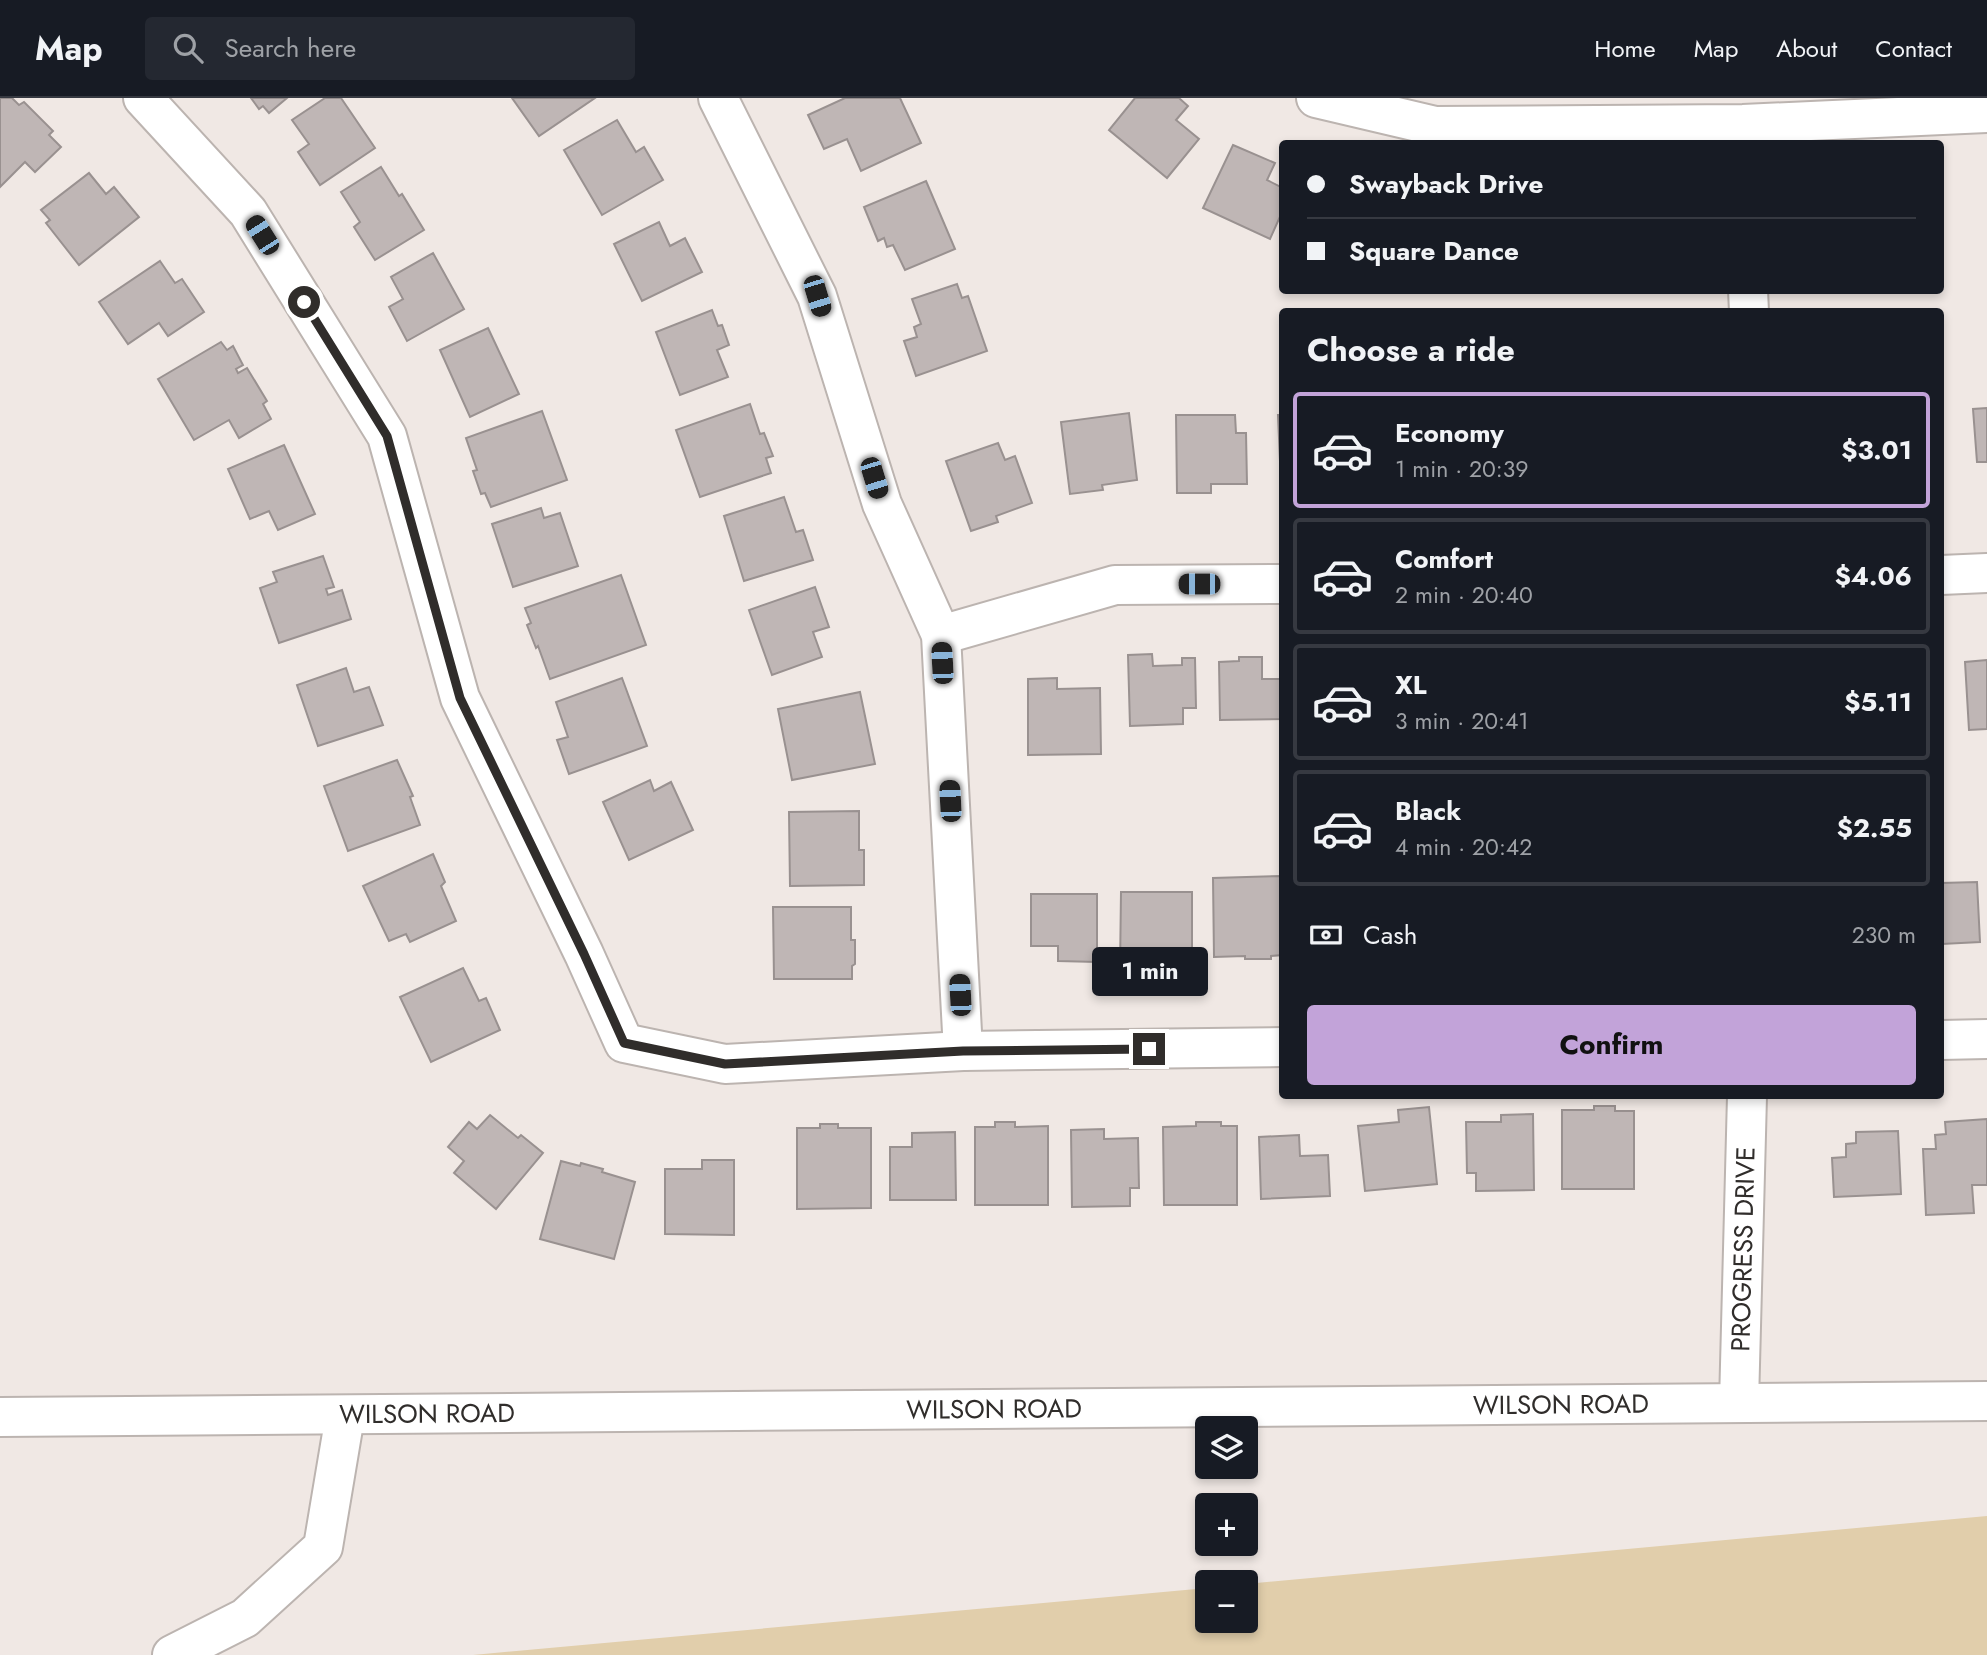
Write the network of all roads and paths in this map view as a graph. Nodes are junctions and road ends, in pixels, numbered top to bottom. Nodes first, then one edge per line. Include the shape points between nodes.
1 (143, 98) edge
2 (718, 98) edge
3 (1316, 98) edge
4 (1987, 113) edge
5 (1743, 122) edge
6 (1987, 573) edge
7 (1944, 575) edge
8 (1279, 584) edge
9 (941, 635) junction
10 (1987, 1039) edge
11 (1944, 1040) edge
12 (1279, 1048) edge
13 (963, 1051) junction
14 (1747, 1099) edge
15 (1987, 1401) edge
16 (1739, 1402) junction
17 (345, 1416) junction
18 (0, 1417) edge
19 (172, 1655) edge

1 - 13 street via 248,212 387,436 460,698 624,1043 725,1064
2 - 9 street via 817,296 882,503
3 - 5 street via 1435,126
4 - 5 street
6 - 7 street
8 - 9 street via 1115,585
9 - 13 street
10 - 11 street
12 - 13 street
14 - 16 street, PROGRESS DRIVE
15 - 16 street, WILSON ROAD
16 - 17 street, WILSON ROAD
17 - 18 street, WILSON ROAD
17 - 19 street via 323,1547 245,1618

